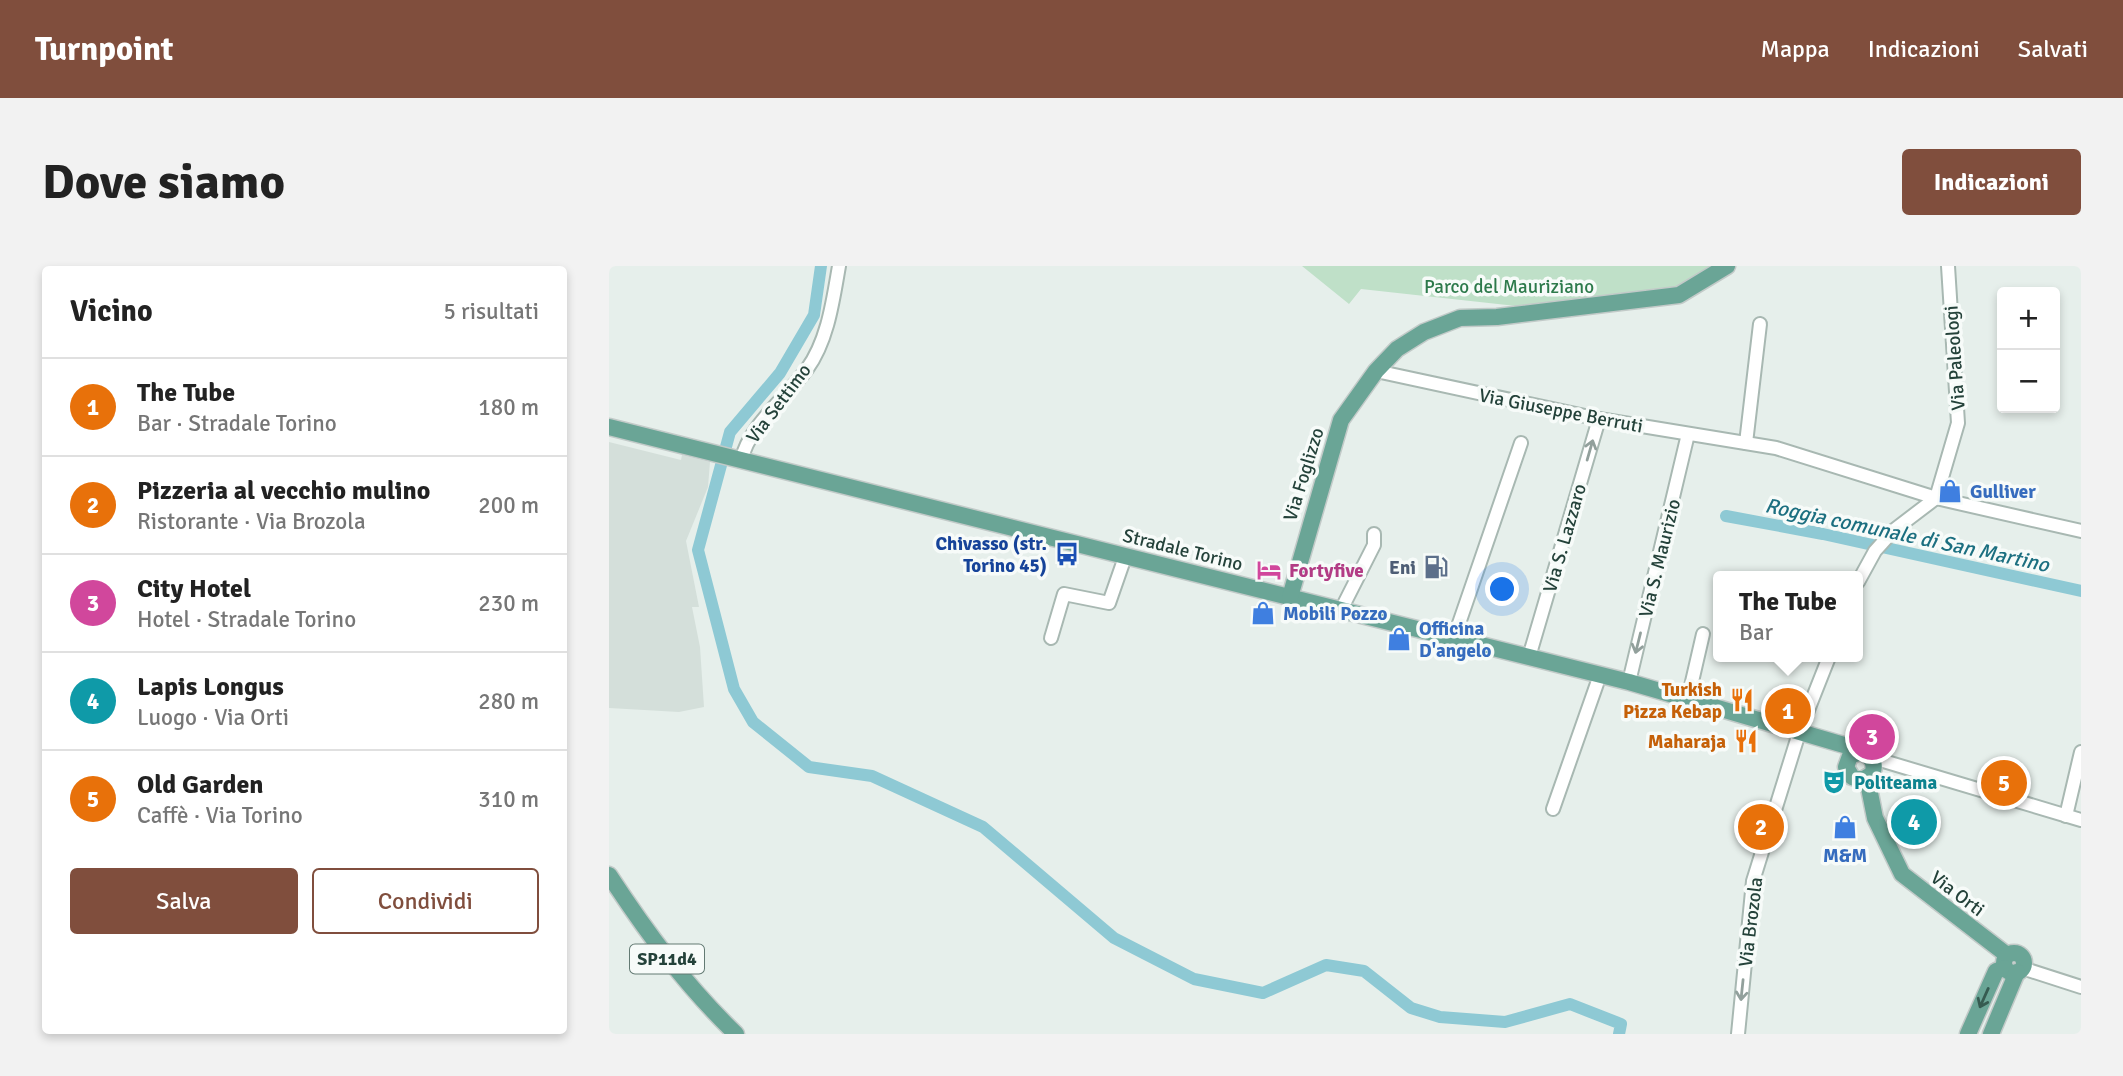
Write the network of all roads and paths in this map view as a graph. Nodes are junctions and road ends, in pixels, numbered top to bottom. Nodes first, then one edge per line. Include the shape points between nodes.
1 (839, 266) edge
2 (1727, 266) edge
3 (1948, 266) edge
4 (1760, 324) dead end
5 (1377, 371) junction
6 (1599, 419) junction
7 (609, 427) edge
8 (1688, 434) junction
9 (1521, 443) dead end
10 (1746, 443) junction
11 (735, 459) junction
12 (1935, 498) junction
13 (2081, 531) edge
14 (1374, 534) dead end
15 (1125, 557) junction
16 (1863, 573) edge
17 (1290, 597) junction
18 (1341, 610) junction
19 (1703, 634) dead end
20 (1051, 638) dead end
21 (1454, 638) junction
22 (1529, 657) junction
23 (1827, 662) edge
24 (1600, 675) junction
25 (1629, 682) junction
26 (1688, 699) junction
27 (1799, 733) junction
28 (1825, 742) junction
29 (2081, 752) edge
30 (1865, 754) junction
31 (1855, 774) junction
32 (1553, 809) dead end
33 (2066, 816) junction
34 (2081, 820) edge
35 (609, 875) edge
36 (2013, 966) junction
37 (2081, 987) edge
38 (736, 1034) edge
39 (1738, 1034) edge
40 (1968, 1034) edge
41 (1991, 1034) edge

1 - 11 street, Via Settimo via 833,304 813,358
2 - 5 main road, Via Foglizzo via 1679,295 1460,318 1411,340
3 - 12 street, Via Paleologi via 1958,424
4 - 10 street
5 - 6 street, Via Giuseppe Berruti
5 - 17 main road, Via Foglizzo via 1341,420
6 - 8 street, Via Giuseppe Berruti
22 -> 6 street, Via S. Lazzaro
7 - 11 main road, Stradale Torino
8 - 10 street, Via Giuseppe Berruti
8 -> 25 street, Via S. Maurizio
9 - 21 street
10 - 12 street, Via Giuseppe Berruti via 1776,448
11 - 15 main road, Stradale Torino
12 - 13 street, Via Giuseppe Berruti
12 - 16 street via 1886,539
14 - 18 street via 1374,545
15 - 17 main road, Stradale Torino
15 - 20 street via 1109,603 1064,594
17 - 18 main road, Stradale Torino
18 - 21 main road, Stradale Torino
19 - 26 street
21 - 22 main road, Stradale Torino
22 - 24 main road, Stradale Torino
23 - 27 street
24 - 25 main road, Stradale Torino
24 - 32 street
25 - 26 main road, Stradale Torino
26 - 27 main road, Stradale Torino
27 - 28 main road, Stradale Torino
27 -> 39 street, Via Brozola via 1753,881
28 - 30 main road, Stradale Torino
28 - 31 main road, Stradale Torino
29 - 33 street
30 - 31 main road via 1850,756
30 - 31 main road via 1874,768
30 - 33 street
31 - 36 main road, Via Orti via 1861,800 1875,818 1902,874
33 - 34 street
35 - 38 main road, SP11d4 via 653,942
36 - 37 street, Via Orti
36 -> 40 main road via 1996,971
36 - 41 main road

